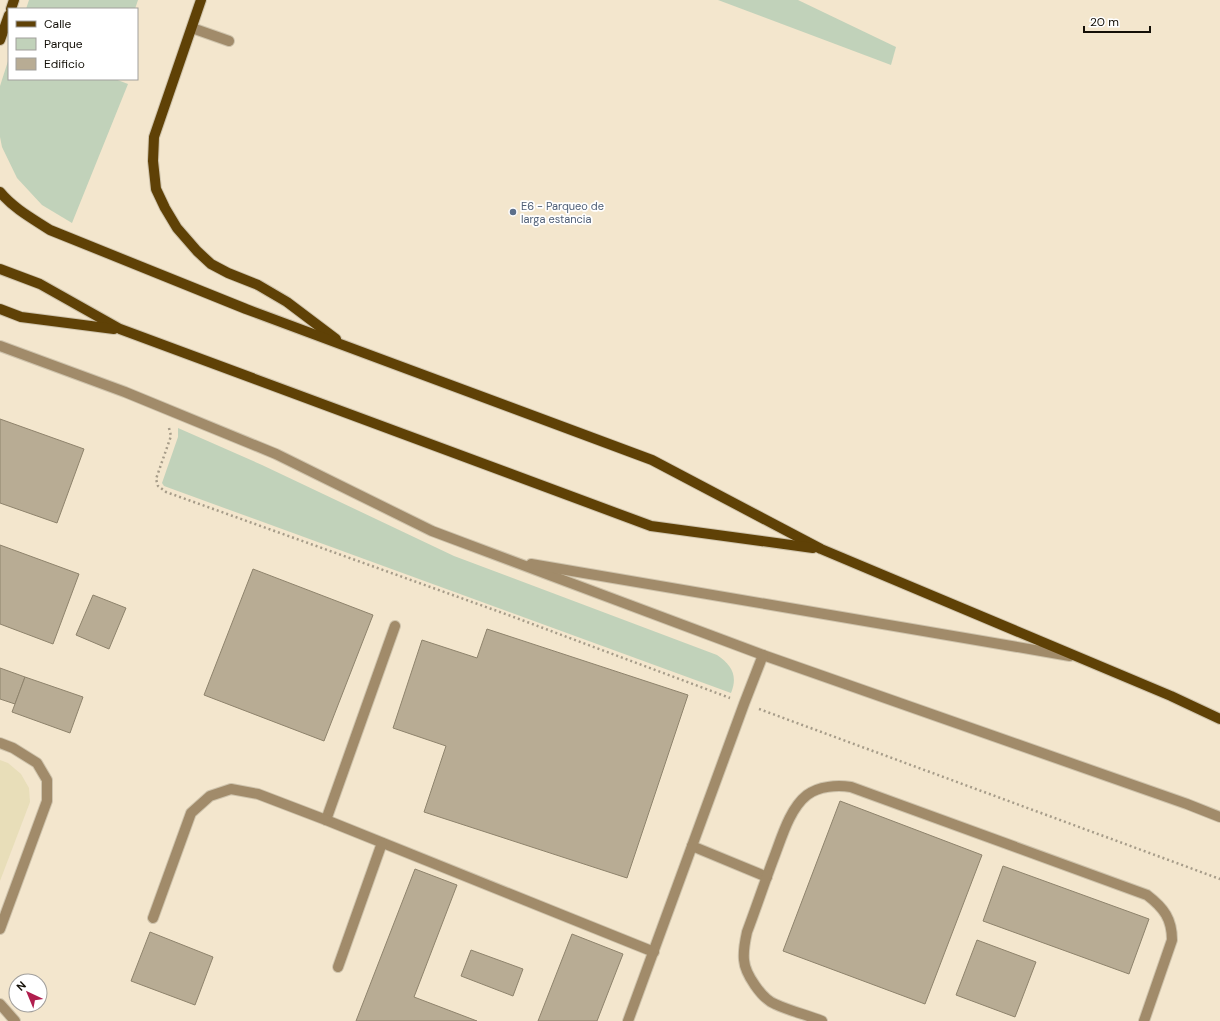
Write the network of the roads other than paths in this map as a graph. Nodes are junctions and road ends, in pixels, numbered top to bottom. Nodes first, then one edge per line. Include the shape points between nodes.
1 (201, 0) edge
2 (8, 18) edge
3 (192, 28) junction
4 (0, 40) edge
5 (229, 41) dead end
6 (0, 192) edge
7 (0, 269) edge
8 (0, 309) edge
9 (120, 330) junction
10 (0, 346) edge
11 (345, 346) junction
12 (821, 549) junction
13 (508, 560) junction
14 (395, 626) dead end
15 (762, 655) junction
16 (1081, 658) junction
17 (1220, 719) edge
18 (0, 743) edge
19 (1220, 817) edge
20 (326, 820) junction
21 (382, 843) junction
22 (692, 846) junction
23 (767, 877) junction
24 (153, 918) dead end
25 (0, 930) edge
26 (654, 952) junction
27 (338, 967) dead end
28 (0, 1004) edge
29 (15, 1021) edge
30 (628, 1021) edge
31 (822, 1021) edge
32 (1144, 1021) edge

1 - 3 main road
2 - 4 main road
3 - 5 lane
3 - 11 main road via 154,137 156,189 165,208 177,228 211,264 288,302
6 - 11 main road via 22,212 50,230
7 - 9 main road via 40,284
8 - 9 main road via 21,317
9 - 12 main road via 651,526
10 - 13 lane via 125,392 269,451 432,531
11 - 12 main road via 652,460
12 - 16 main road
13 - 15 lane
13 - 16 lane
14 - 20 lane
15 - 19 lane
15 - 22 lane
16 - 17 main road
18 - 25 lane via 36,763 47,780 47,801
20 - 21 lane
20 - 24 lane via 258,794 231,788 210,796 192,813
21 - 26 lane
21 - 27 lane
22 - 23 lane
22 - 26 lane
23 - 31 lane via 747,932 744,947 746,971 757,988 774,1004
23 - 32 lane via 784,830 801,802 807,795 819,790 841,786 851,787 1147,895 1156,902 1168,919 1172,940
26 - 30 lane
28 - 29 lane

